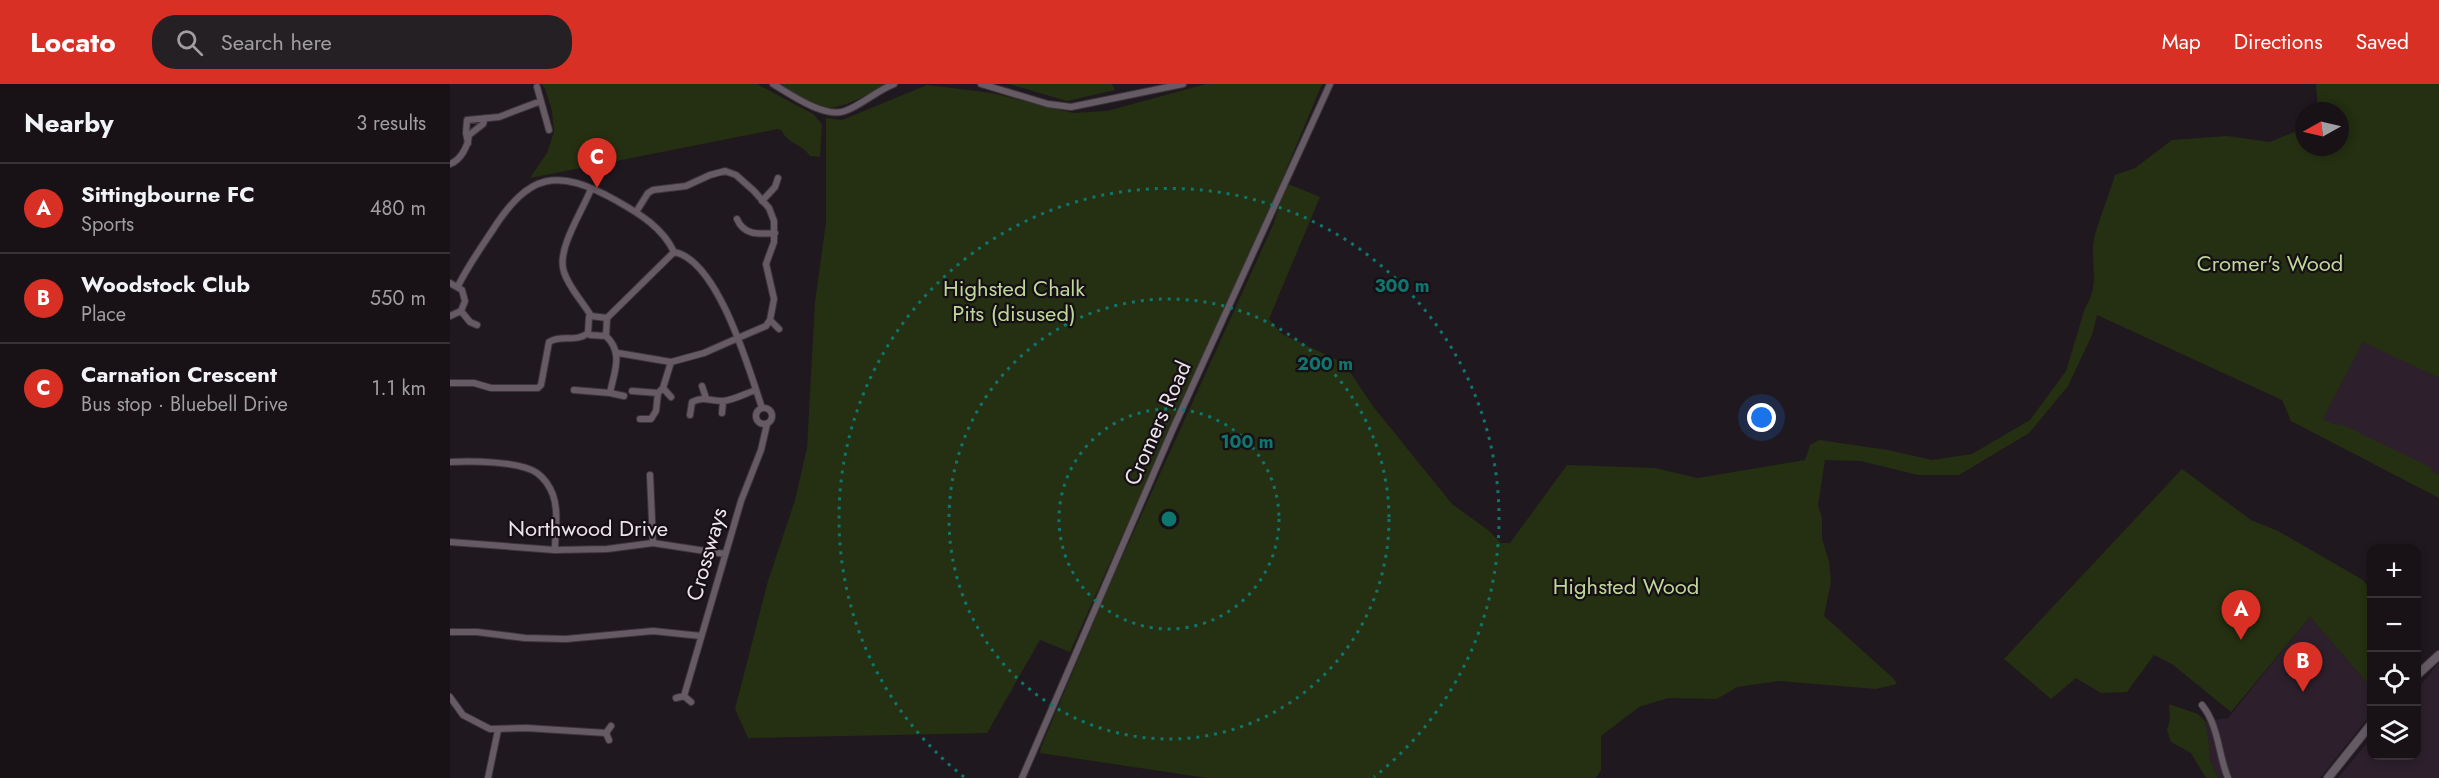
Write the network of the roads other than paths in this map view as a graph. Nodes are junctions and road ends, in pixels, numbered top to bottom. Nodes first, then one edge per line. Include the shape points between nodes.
1 (773, 84) edge
2 (894, 84) edge
3 (981, 84) edge
4 (1183, 84) edge
5 (1330, 84) edge
6 (537, 87) dead end
7 (541, 100) junction
8 (485, 118) junction
9 (549, 130) dead end
10 (468, 143) junction
11 (450, 164) edge
12 (778, 178) dead end
13 (591, 189) junction
14 (762, 201) junction
15 (636, 212) junction
16 (738, 219) dead end
17 (775, 232) junction
18 (674, 252) junction
19 (450, 283) edge
20 (458, 286) junction
21 (461, 311) junction
22 (450, 316) edge
23 (591, 316) junction
24 (607, 318) junction
25 (770, 320) junction
26 (477, 325) dead end
27 (779, 329) dead end
28 (588, 333) junction
29 (606, 336) junction
30 (738, 338) junction
31 (618, 353) junction
32 (670, 362) junction
33 (450, 383) edge
34 (702, 386) dead end
35 (574, 390) dead end
36 (756, 390) junction
37 (632, 391) dead end
38 (660, 391) junction
39 (610, 393) junction
40 (624, 396) dead end
41 (671, 397) dead end
42 (706, 398) junction
43 (723, 401) junction
44 (762, 408) junction
45 (722, 413) dead end
46 (690, 415) dead end
47 (640, 419) dead end
48 (767, 424) junction
49 (450, 462) edge
50 (650, 475) dead end
51 (450, 542) edge
52 (652, 543) junction
53 (555, 550) junction
54 (725, 554) junction
55 (450, 632) edge
56 (701, 636) junction
57 (2439, 655) edge
58 (2421, 671) edge
59 (684, 696) junction
60 (450, 697) edge
61 (676, 698) dead end
62 (691, 702) dead end
63 (2202, 705) dead end
64 (611, 726) dead end
65 (2367, 729) edge
66 (498, 730) junction
67 (606, 733) junction
68 (609, 740) dead end
69 (488, 778) edge
70 (1022, 778) edge
71 (2228, 778) edge
72 (2328, 778) edge

1 - 2 street via 832,114 844,112
3 - 4 street via 1071,107
5 - 70 street, Cromers Road via 1172,431
6 - 7 street
7 - 8 street via 514,112
7 - 9 street
8 - 10 street via 469,135
8 - 10 street via 467,120
10 - 11 street via 459,160
12 - 14 street
13 - 15 street
13 - 20 street via 568,182 542,181 517,196
13 - 23 street via 563,249 562,263
14 - 15 street via 736,175 725,171 679,188 654,190
14 - 17 street via 773,215
15 - 18 street via 666,236
16 - 17 street via 748,232
17 - 25 street via 766,264 774,299
18 - 24 street
18 - 30 street via 691,260 703,272
19 - 20 street
20 - 21 street via 465,295
21 - 22 street
21 - 26 street
23 - 24 street
23 - 28 street
24 - 29 street
25 - 27 street
25 - 30 street
28 - 29 street
28 - 33 street via 579,339 555,338 549,342 538,388
29 - 31 street
30 - 32 street
30 - 36 street
31 - 32 street
31 - 39 street
32 - 38 street
34 - 42 street
35 - 39 street
36 - 43 street
36 - 44 street
37 - 38 street
38 - 41 street
38 - 47 street via 654,415 651,419
39 - 40 street
42 - 43 street
42 - 46 street via 692,402
43 - 45 street
44 - 48 street via 772,415
44 - 48 street via 756,412 756,420
48 - 54 street, Crossways
49 - 53 street via 505,464 536,472 553,494
50 - 52 street
51 - 53 street, Northwood Drive
52 - 53 street, Northwood Drive
52 - 54 street, Northwood Drive
54 - 56 street, Crossways
55 - 56 street via 535,639 653,631
56 - 59 street, Crossways
57 - 58 street
59 - 61 street
59 - 62 street
60 - 66 street via 463,715
63 - 71 street via 2218,737
64 - 67 street
65 - 72 street
66 - 67 street
66 - 69 street
67 - 68 street

